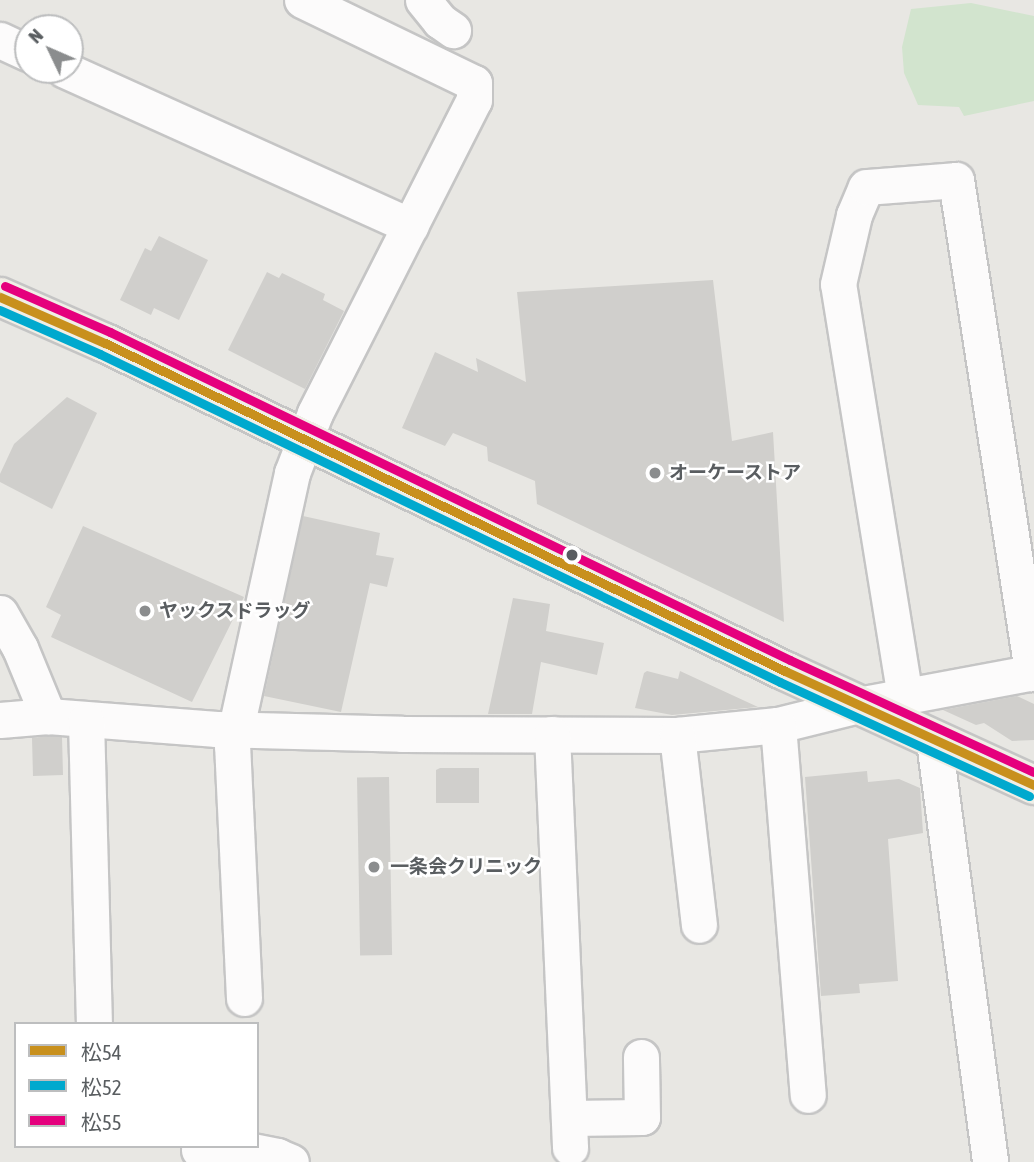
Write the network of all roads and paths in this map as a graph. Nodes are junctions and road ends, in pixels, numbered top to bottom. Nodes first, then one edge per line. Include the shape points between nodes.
1 (302, 0) edge
2 (423, 0) edge
3 (453, 30) dead end
4 (84, 79) edge
5 (410, 226) junction
6 (0, 297) edge
7 (305, 439) junction
8 (0, 613) edge
9 (1033, 673) edge
10 (905, 697) junction
11 (858, 705) junction
12 (48, 716) junction
13 (0, 720) edge
14 (86, 720) junction
15 (778, 725) junction
16 (235, 729) junction
17 (552, 734) junction
18 (677, 735) junction
19 (934, 740) junction
20 (1034, 785) edge
21 (699, 925) dead end
22 (244, 998) dead end
23 (94, 1022) edge
24 (641, 1057) dead end
25 (808, 1095) dead end
26 (199, 1150) dead end
27 (290, 1162) edge
28 (990, 1162) edge

1 - 5 street via 474,83 474,100
2 - 3 street
4 - 5 street
5 - 7 street
6 - 7 main road
7 - 11 main road
7 - 16 street via 292,473
8 - 12 street
9 - 10 street
9 - 10 street via 956,180 866,187 854,215 838,284
10 - 11 street
11 - 15 street
11 - 19 main road
12 - 13 street
12 - 14 street
14 - 16 street
14 - 23 street
15 - 18 street
15 - 25 street
16 - 17 street
16 - 22 street via 232,746
17 - 18 street
17 - 24 street via 569,1133 642,1117
18 - 21 street
19 - 20 main road
19 - 28 street
26 - 27 street via 242,1149

